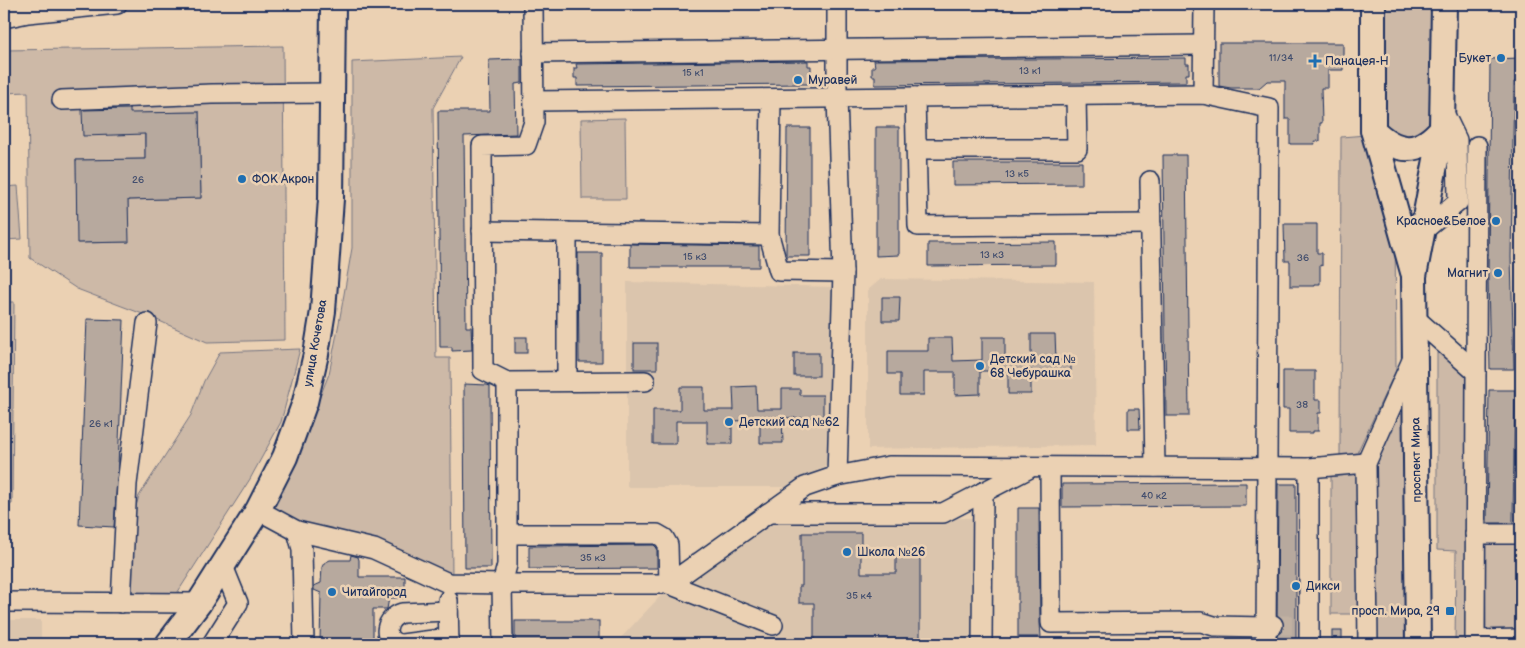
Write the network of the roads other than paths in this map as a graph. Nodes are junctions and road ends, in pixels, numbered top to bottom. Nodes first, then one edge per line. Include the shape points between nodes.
1 (108, 4) edge
2 (117, 4) edge
3 (333, 4) edge
4 (533, 4) edge
5 (837, 4) edge
6 (1204, 4) edge
7 (1372, 4) edge
8 (1444, 4) edge
9 (27, 8) edge
10 (4, 18) edge
11 (1203, 46) junction
12 (838, 50) junction
13 (533, 53) junction
14 (332, 93) junction
15 (1202, 94) junction
16 (1076, 96) junction
17 (915, 97) junction
18 (837, 98) junction
19 (771, 99) junction
20 (62, 100) dead end
21 (534, 101) junction
22 (1443, 120) junction
23 (1374, 130) junction
24 (1477, 146) dead end
25 (916, 149) junction
26 (1150, 181) dead end
27 (1151, 224) junction
28 (482, 231) junction
29 (567, 232) junction
30 (769, 235) junction
31 (843, 272) junction
32 (1414, 276) junction
33 (1415, 318) junction
34 (147, 323) dead end
35 (1415, 354) junction
36 (1476, 372) junction
37 (567, 381) junction
38 (645, 381) dead end
39 (507, 382) junction
40 (1366, 463) junction
41 (1040, 467) junction
42 (1155, 467) junction
43 (1267, 468) junction
44 (1309, 468) junction
45 (837, 476) junction
46 (983, 492) junction
47 (258, 510) junction
48 (768, 513) junction
49 (297, 531) junction
50 (508, 534) junction
51 (1474, 534) junction
52 (1521, 534) edge
53 (223, 566) junction
54 (448, 583) junction
55 (502, 584) junction
56 (669, 584) junction
57 (4, 602) edge
58 (121, 603) junction
59 (199, 603) junction
60 (448, 611) junction
61 (773, 625) dead end
62 (1268, 632) edge
63 (1305, 632) edge
64 (1521, 639) edge
65 (449, 641) edge
66 (1475, 642) edge
67 (168, 644) edge
68 (212, 644) edge
69 (304, 644) edge
70 (401, 644) edge
71 (503, 644) edge
72 (982, 644) edge
73 (1368, 644) edge
74 (1418, 644) edge

1 - 2 street
1 - 9 street
3 - 14 main road, улица Кочетова
4 - 13 street
5 - 12 street
6 - 11 street
7 - 23 main road, проспект Мира
8 - 22 main road, проспект Мира
9 - 10 street
11 - 12 street
11 - 15 street
12 - 13 street
12 - 18 street
13 - 21 street
14 - 20 street
14 - 47 main road, улица Кочетова via 331,199 323,311 316,354 305,402 285,457
15 - 16 street
15 - 43 street via 1269,108
16 - 17 street
16 - 25 street via 1077,148
17 - 18 street
17 - 25 street
18 - 19 street
18 - 31 street
19 - 21 street
19 - 30 street
21 - 28 street via 534,122 526,145 482,146
22 - 23 main road via 1434,138 1425,144 1407,148 1387,142
22 - 32 main road, проспект Мира
23 - 32 main road, проспект Мира
24 - 36 street
25 - 27 street via 918,226
26 - 27 street
27 - 42 street
28 - 29 street
28 - 39 street via 483,370
29 - 30 street
29 - 37 street
30 - 31 street via 779,271
31 - 45 street
32 - 33 main road, проспект Мира
33 - 35 main road, проспект Мира
33 - 36 street
34 - 58 street via 127,484
35 - 40 street
35 - 74 main road, проспект Мира
36 - 51 street
37 - 38 street
37 - 39 street
39 - 50 street
40 - 44 street
40 - 73 street
41 - 42 street
41 - 45 street via 889,466
41 - 46 street
41 - 62 street via 1051,623 1202,622
42 - 43 street
43 - 44 street
43 - 62 street
44 - 63 street
45 - 48 street via 805,487
46 - 48 street via 943,512
46 - 72 street
47 - 49 street
47 - 53 main road, улица Кочетова
48 - 56 street
49 - 54 street via 374,549
49 - 69 street via 302,549
50 - 55 street via 507,565
50 - 56 street via 657,534 668,545
51 - 52 street
51 - 66 street
53 - 59 main road, улица Кочетова
53 - 68 street via 238,603
54 - 55 street
54 - 60 street
55 - 56 street
55 - 71 street
56 - 61 street
57 - 58 street
58 - 59 street
59 - 67 main road, улица Кочетова
60 - 65 street
60 - 70 street via 396,615 387,630 390,639
64 - 66 street
65 - 70 street

